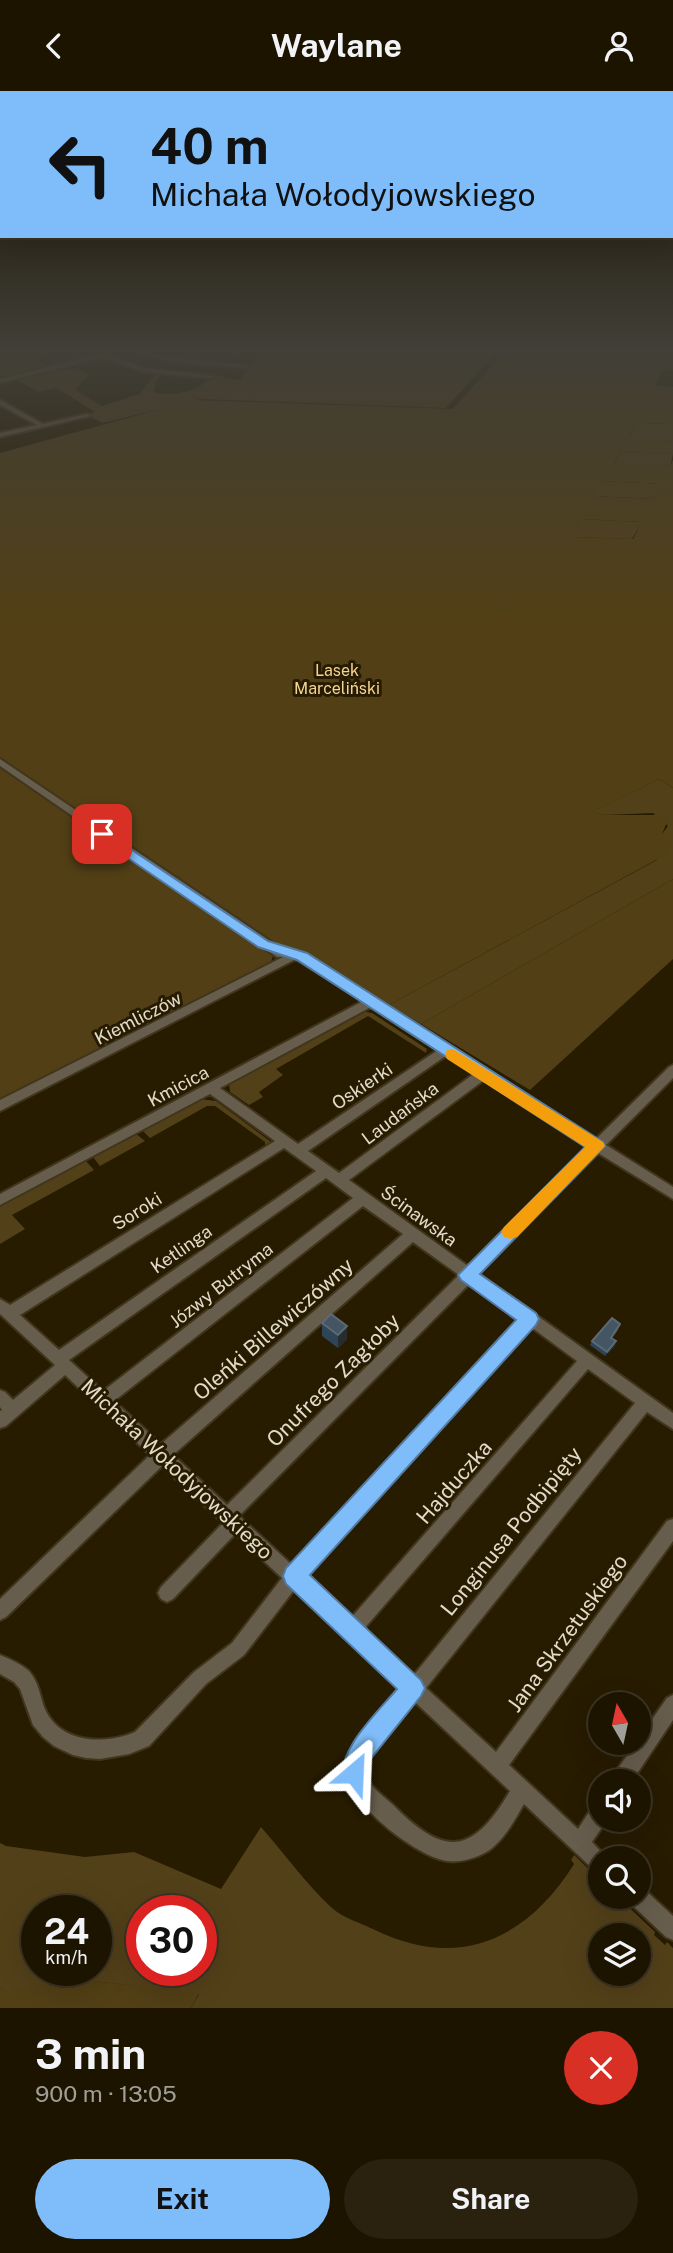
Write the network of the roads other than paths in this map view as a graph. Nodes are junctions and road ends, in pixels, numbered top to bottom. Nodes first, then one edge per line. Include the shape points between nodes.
1 (0, 762) edge
2 (298, 959) junction
3 (371, 1002) junction
4 (446, 1050) junction
5 (673, 1070) edge
6 (483, 1074) junction
7 (211, 1088) junction
8 (0, 1107) edge
9 (285, 1141) junction
10 (597, 1146) junction
11 (298, 1151) junction
12 (326, 1171) junction
13 (338, 1181) junction
14 (673, 1193) edge
15 (362, 1199) junction
16 (0, 1200) edge
17 (412, 1235) junction
18 (467, 1275) junction
19 (5, 1309) edge
20 (529, 1319) junction
21 (587, 1360) junction
22 (61, 1363) junction
23 (0, 1397) edge
24 (102, 1401) junction
25 (645, 1402) junction
26 (13, 1410) junction
27 (0, 1422) edge
28 (673, 1422) edge
29 (162, 1456) junction
30 (232, 1520) junction
31 (673, 1527) edge
32 (294, 1576) junction
33 (167, 1593) dead end
34 (0, 1611) edge
35 (352, 1630) junction
36 (0, 1664) edge
37 (413, 1688) junction
38 (673, 1704) edge
39 (497, 1766) junction
40 (629, 1769) edge
41 (522, 1789) junction
42 (588, 1831) edge
43 (580, 1843) junction
44 (588, 1851) edge
45 (651, 1909) edge
46 (673, 1930) edge

1 - 2 street via 241,929
2 - 3 street
2 - 8 street, Kiemliczów
3 - 4 street
3 - 7 street, Kmicica
4 - 6 street
4 - 11 street, Oskierki
5 - 10 street, Onufrego Zagłoby
6 - 10 street
6 - 13 street, Laudańska
7 - 9 street, Ścinawska
7 - 16 street, Kmicica
9 - 11 street, Ścinawska
9 - 19 street, Soroki
10 - 14 street
10 - 18 street, Onufrego Zagłoby
11 - 12 street, Ścinawska
12 - 13 street, Ścinawska
12 - 22 street, Ketlinga
13 - 15 street, Ścinawska
15 - 17 street, Ścinawska
15 - 24 street, Józwy Butryma
17 - 18 street, Ścinawska
17 - 29 street, Oleńki Billewiczówny
18 - 20 street, Ścinawska
18 - 30 street, Onufrego Zagłoby
19 - 22 street, Michała Wołodyjowskiego
20 - 21 street, Ścinawska
20 - 32 street
21 - 25 street, Ścinawska
21 - 35 street, Hajduczka
22 - 24 street, Michała Wołodyjowskiego
22 - 26 street, Ketlinga
23 - 26 street
24 - 29 street, Michała Wołodyjowskiego
25 - 28 street, Ścinawska
25 - 37 street, Longinusa Podbipięty
26 - 27 street, Ketlinga
29 - 30 street, Michała Wołodyjowskiego
29 - 34 street
30 - 32 street, Michała Wołodyjowskiego
30 - 33 street
31 - 39 street, Jana Skrzetuskiego
32 - 35 street, Michała Wołodyjowskiego
32 - 36 street via 238,1649 200,1678 142,1739 130,1745 96,1752 71,1745 40,1719 24,1678
35 - 37 street, Michała Wołodyjowskiego
37 - 39 street, Michała Wołodyjowskiego
37 - 41 street via 358,1755 354,1773 362,1788 404,1831 435,1848 466,1850 492,1835
38 - 40 street
39 - 41 street, Michała Wołodyjowskiego
41 - 43 street, Michała Wołodyjowskiego
42 - 43 street
43 - 44 street, Michała Wołodyjowskiego
45 - 46 street

